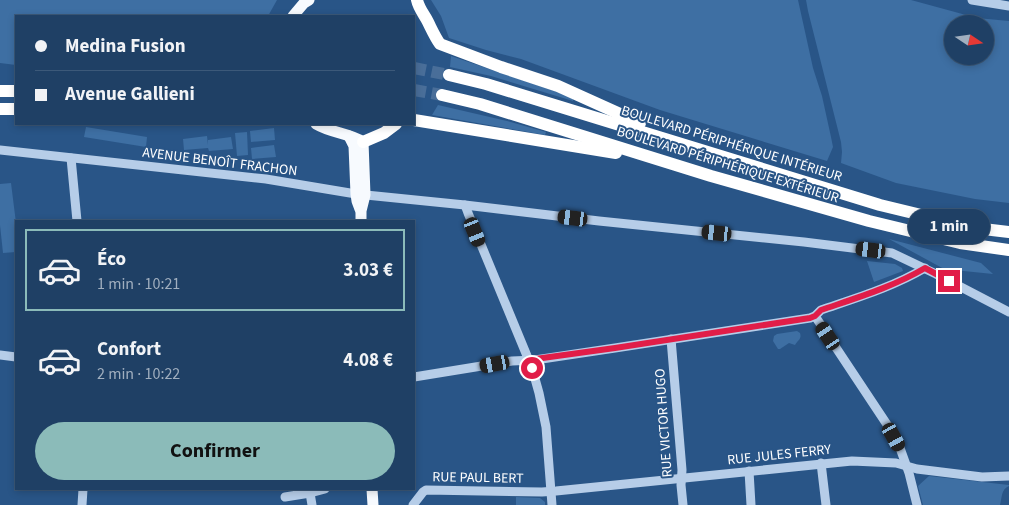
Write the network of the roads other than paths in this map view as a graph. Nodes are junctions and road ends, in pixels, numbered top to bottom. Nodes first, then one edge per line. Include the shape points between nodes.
1 (309, 0) edge
2 (417, 0) edge
3 (972, 0) edge
4 (1004, 4) edge
5 (294, 15) edge
6 (449, 75) tunnel mouth
7 (0, 91) edge
8 (15, 91) edge
9 (442, 95) tunnel mouth
10 (0, 109) edge
11 (15, 109) edge
12 (415, 120) edge
13 (318, 125) edge
14 (395, 125) edge
15 (349, 136) junction
16 (363, 142) junction
17 (685, 144) junction
18 (0, 150) edge
19 (71, 158) junction
20 (711, 176) junction
21 (361, 194) junction
22 (466, 205) junction
23 (361, 216) edge
24 (77, 220) edge
25 (1009, 232) edge
26 (1009, 250) edge
27 (925, 268) junction
28 (1009, 312) edge
29 (815, 316) junction
30 (670, 339) junction
31 (0, 355) edge
32 (15, 357) edge
33 (528, 360) junction
34 (416, 375) edge
35 (821, 463) junction
36 (906, 466) junction
37 (749, 471) junction
38 (1009, 476) edge
39 (681, 479) junction
40 (83, 490) edge
41 (321, 490) edge
42 (372, 490) edge
43 (550, 492) junction
44 (310, 493) junction
45 (285, 498) dead end
46 (82, 505) edge
47 (312, 505) edge
48 (372, 505) edge
49 (413, 505) edge
50 (552, 505) edge
51 (683, 505) edge
52 (751, 505) edge
53 (826, 505) edge
54 (916, 505) edge

1 - 5 main road
2 - 17 highway via 440,44 558,86
3 - 4 street
6 - 17 highway, BOULEVARD PÉRIPHÉRIQUE INTÉRIEUR
7 - 8 highway
9 - 20 highway, BOULEVARD PÉRIPHÉRIQUE EXTÉRIEUR
10 - 11 highway
12 - 20 highway via 607,151
13 - 15 main road
14 - 16 highway
15 - 16 main road
15 - 21 main road via 354,146
16 - 21 main road
17 - 25 highway, BOULEVARD PÉRIPHÉRIQUE INTÉRIEUR via 880,205 975,228
18 - 19 street, AVENUE BENOÎT FRACHON
19 - 21 street, AVENUE BENOÎT FRACHON via 266,179
19 - 24 street
20 - 26 highway, BOULEVARD PÉRIPHÉRIQUE EXTÉRIEUR via 869,221 960,243
21 - 22 street, AVENUE BENOÎT FRACHON
21 - 23 main road via 357,201
22 - 27 street, AVENUE BENOÎT FRACHON via 885,252
22 - 33 street
27 - 28 street, AVENUE BENOÎT FRACHON
27 - 29 street via 821,310
29 - 30 street
29 - 36 street via 888,426
30 - 33 street
30 - 39 street, RUE VICTOR HUGO
31 - 32 street
33 - 34 street
33 - 43 street via 546,427
35 - 36 street, RUE JULES FERRY via 852,461
35 - 37 street, RUE JULES FERRY
35 - 53 street
36 - 38 street, RUE JULES FERRY via 982,477
36 - 54 street
37 - 39 street, RUE JULES FERRY
37 - 52 street
39 - 43 street, RUE JULES FERRY
39 - 51 street, RUE VICTOR HUGO
40 - 46 street
41 - 44 street
42 - 48 main road
43 - 49 street, RUE PAUL BERT via 426,490
43 - 50 street
44 - 45 street
44 - 47 street

